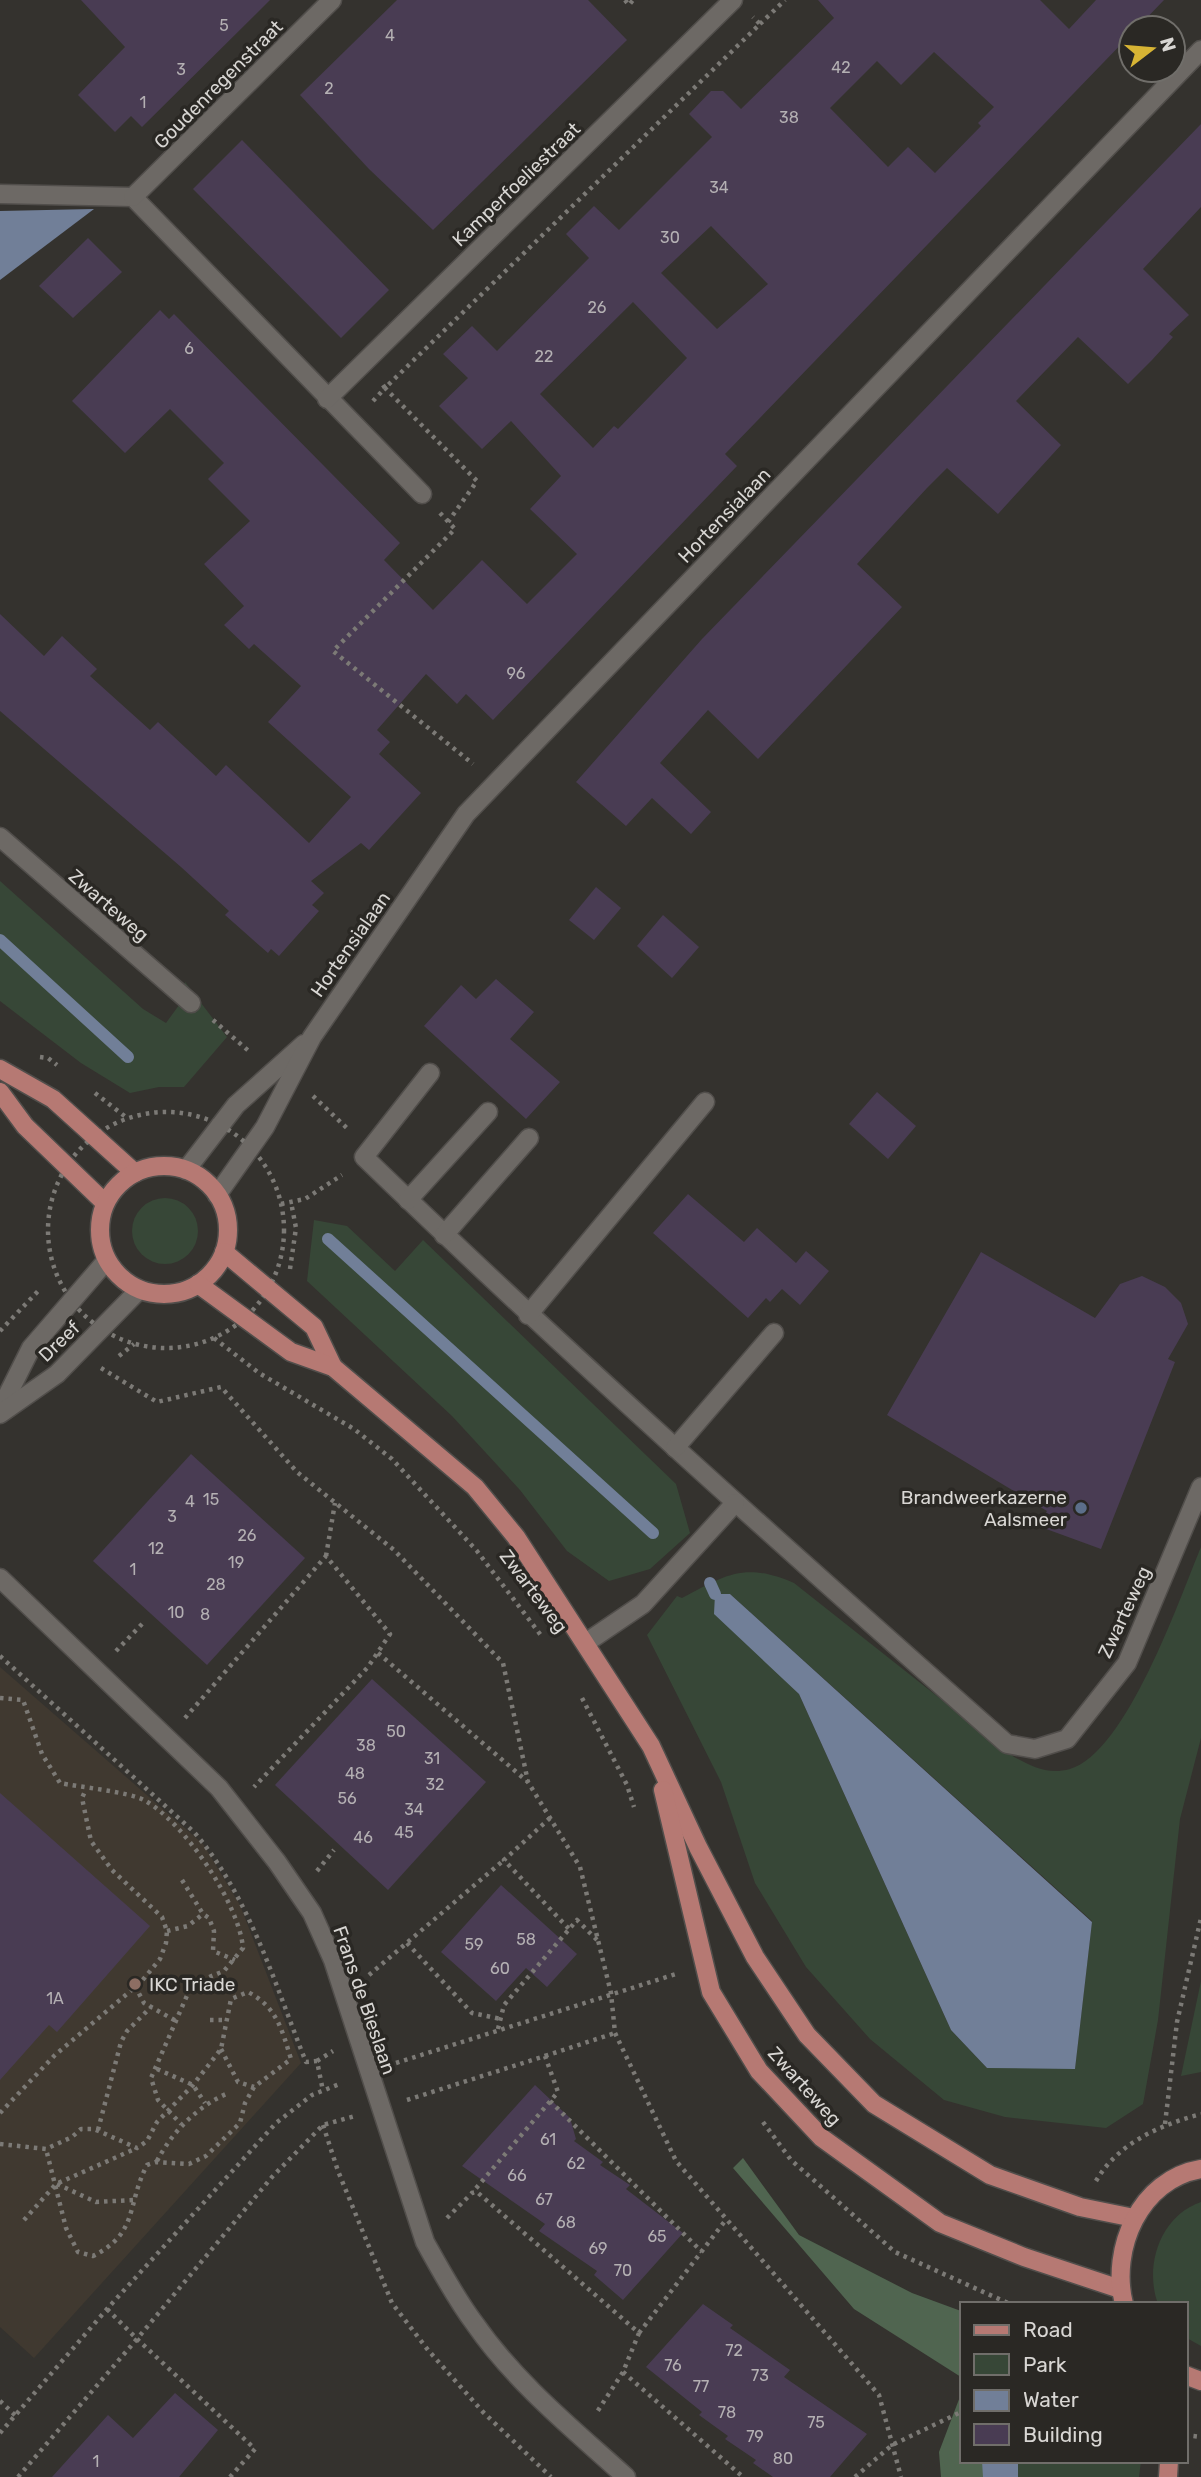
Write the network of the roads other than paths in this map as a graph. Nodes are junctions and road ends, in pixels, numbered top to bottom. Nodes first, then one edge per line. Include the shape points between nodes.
1 (332, 0) edge
2 (739, 4) edge
3 (1201, 50) edge
4 (0, 194) edge
5 (133, 197) junction
6 (327, 399) junction
7 (422, 494) road end
8 (0, 837) edge
9 (191, 1003) road end
10 (312, 1037) junction
11 (0, 1069) edge
12 (430, 1073) dead end
13 (0, 1092) edge
14 (705, 1102) dead end
15 (488, 1112) dead end
16 (529, 1138) dead end
17 (186, 1170) junction
18 (135, 1173) junction
19 (217, 1195) junction
20 (408, 1200) junction
21 (105, 1203) junction
22 (444, 1234) junction
23 (224, 1252) junction
24 (107, 1260) junction
25 (198, 1284) junction
26 (139, 1290) junction
27 (528, 1315) junction
28 (774, 1333) dead end
29 (333, 1367) junction
30 (0, 1413) edge
31 (676, 1448) junction
32 (1201, 1486) edge
33 (735, 1503) junction
34 (0, 1578) edge
35 (586, 1642) junction
36 (651, 1746) junction
37 (1201, 2169) edge
38 (1134, 2218) junction
39 (1122, 2297) edge
40 (626, 2477) edge

1 - 5 street, Goudenregenstraat
2 - 6 street, Kamperfoeliestraat
3 - 10 street, Hortensialaan via 466,814
4 - 5 street
5 - 6 street
6 - 7 street
8 - 9 street, Zwarteweg
10 - 17 street, Hortensialaan via 218,1124
10 - 19 street, Hortensialaan via 251,1149
11 - 18 main road via 53,1098
12 - 20 street, Zwarteweg via 364,1157
13 - 21 main road via 25,1126
14 - 27 street
15 - 20 street
16 - 22 street
17 - 18 main road via 160,1166
17 - 19 main road via 209,1184
18 - 21 main road
19 - 23 main road via 226,1217
20 - 22 street, Zwarteweg
21 - 24 main road via 100,1238
22 - 27 street, Zwarteweg
23 - 25 main road via 214,1270
23 - 29 main road, Zwarteweg via 314,1327
24 - 26 main road via 120,1278
24 - 30 street, Dreef via 31,1348
25 - 26 main road via 163,1294
25 - 29 main road, Zwarteweg via 291,1352
26 - 30 street, Dreef via 57,1374
27 - 31 street, Zwarteweg
28 - 31 street
29 - 35 main road, Zwarteweg via 475,1487 516,1537
31 - 33 street, Zwarteweg
32 - 33 street, Zwarteweg via 1127,1663 1067,1740 1035,1749 1007,1744
33 - 35 street, Zwarteweg via 643,1604
34 - 40 street, Frans de Bieslaan via 168,1737 278,1862 312,1913 333,1960 425,2242 475,2324 522,2381
35 - 36 main road, Zwarteweg
36 - 38 main road, Zwarteweg via 755,1957 807,2035 874,2104 990,2175 1080,2207
36 - 39 main road, Zwarteweg via 712,1992 759,2071 822,2138 940,2223
37 - 38 main road via 1166,2184
38 - 39 main road via 1120,2254

